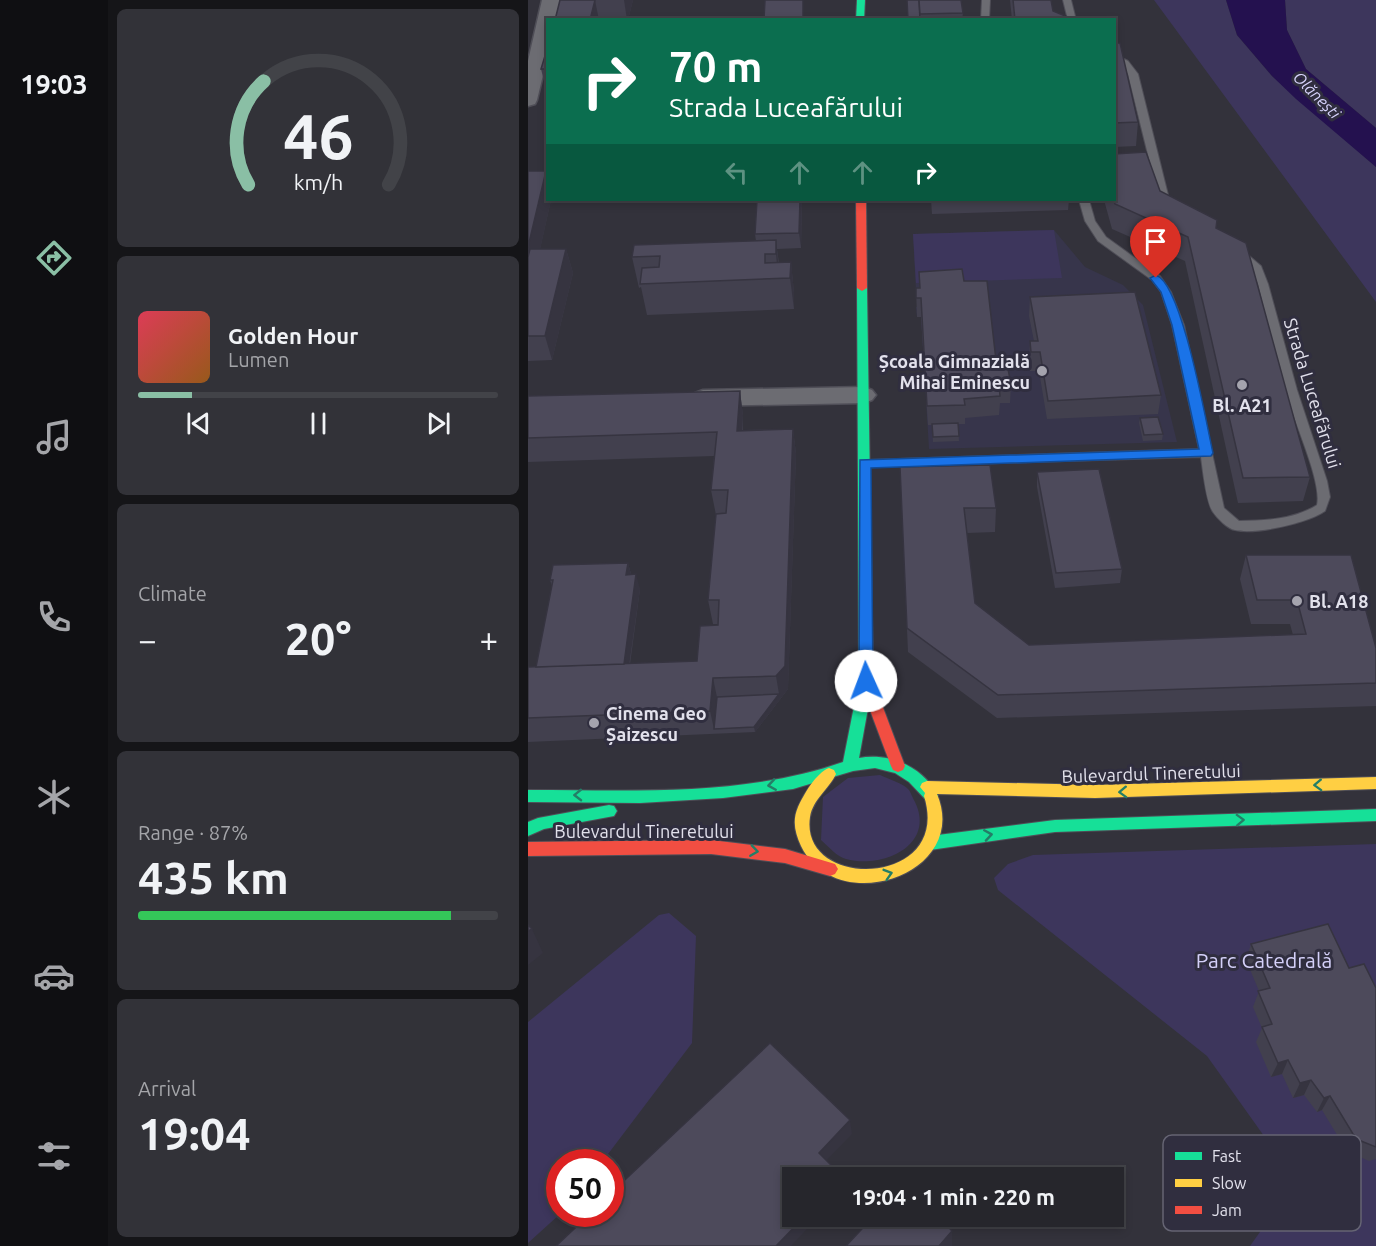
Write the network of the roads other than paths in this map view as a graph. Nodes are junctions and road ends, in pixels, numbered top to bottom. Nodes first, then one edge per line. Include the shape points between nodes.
1 (551, 0) edge
2 (861, 0) edge
3 (986, 0) edge
4 (1067, 0) edge
5 (860, 18) edge
6 (985, 18) edge
7 (1072, 18) edge
8 (537, 28) edge
9 (1116, 58) edge
10 (528, 100) edge
11 (861, 201) edge
12 (1084, 201) edge
13 (1175, 218) edge
14 (1228, 246) edge
15 (864, 394) junction
16 (684, 398) edge
17 (1206, 453) junction
18 (865, 464) junction
19 (866, 681) junction
20 (850, 765) junction
21 (898, 766) junction
22 (829, 774) junction
23 (1376, 783) edge
24 (927, 787) junction
25 (717, 792) junction
26 (528, 796) edge
27 (1376, 815) edge
28 (528, 829) edge
29 (930, 843) junction
30 (528, 849) edge
31 (830, 869) junction

1 - 8 street
2 - 5 main road
3 - 6 lane
4 - 7 lane
8 - 10 street
9 - 13 lane via 1133,74 1150,171 1168,213
11 - 15 main road
12 - 17 lane, Strada Luceafărului via 1090,221 1102,239 1156,278 1166,292 1178,325
14 - 17 lane, Strada Luceafărului via 1246,256 1261,278 1293,400 1325,500 1321,508 1299,518 1236,526 1218,510
15 - 16 street
15 - 18 main road
17 - 18 lane
18 - 19 main road
19 - 20 main road
19 - 21 main road
20 - 21 main road, Bulevardul Tineretului via 867,762
20 - 22 main road, Bulevardul Tineretului
21 - 24 main road, Bulevardul Tineretului
22 -> 25 main road, Bulevardul Tineretului
22 - 31 main road, Bulevardul Tineretului via 804,803 801,822 804,840 814,856
23 -> 24 main road, Bulevardul Tineretului via 1056,795
24 - 29 main road via 935,805 937,825
25 -> 26 main road, Bulevardul Tineretului
25 - 28 main road via 578,816
29 -> 27 main road via 1055,826
31 -> 29 main road, Bulevardul Tineretului via 856,878 880,877 903,870
30 -> 31 main road, Bulevardul Tineretului via 711,847 785,856

